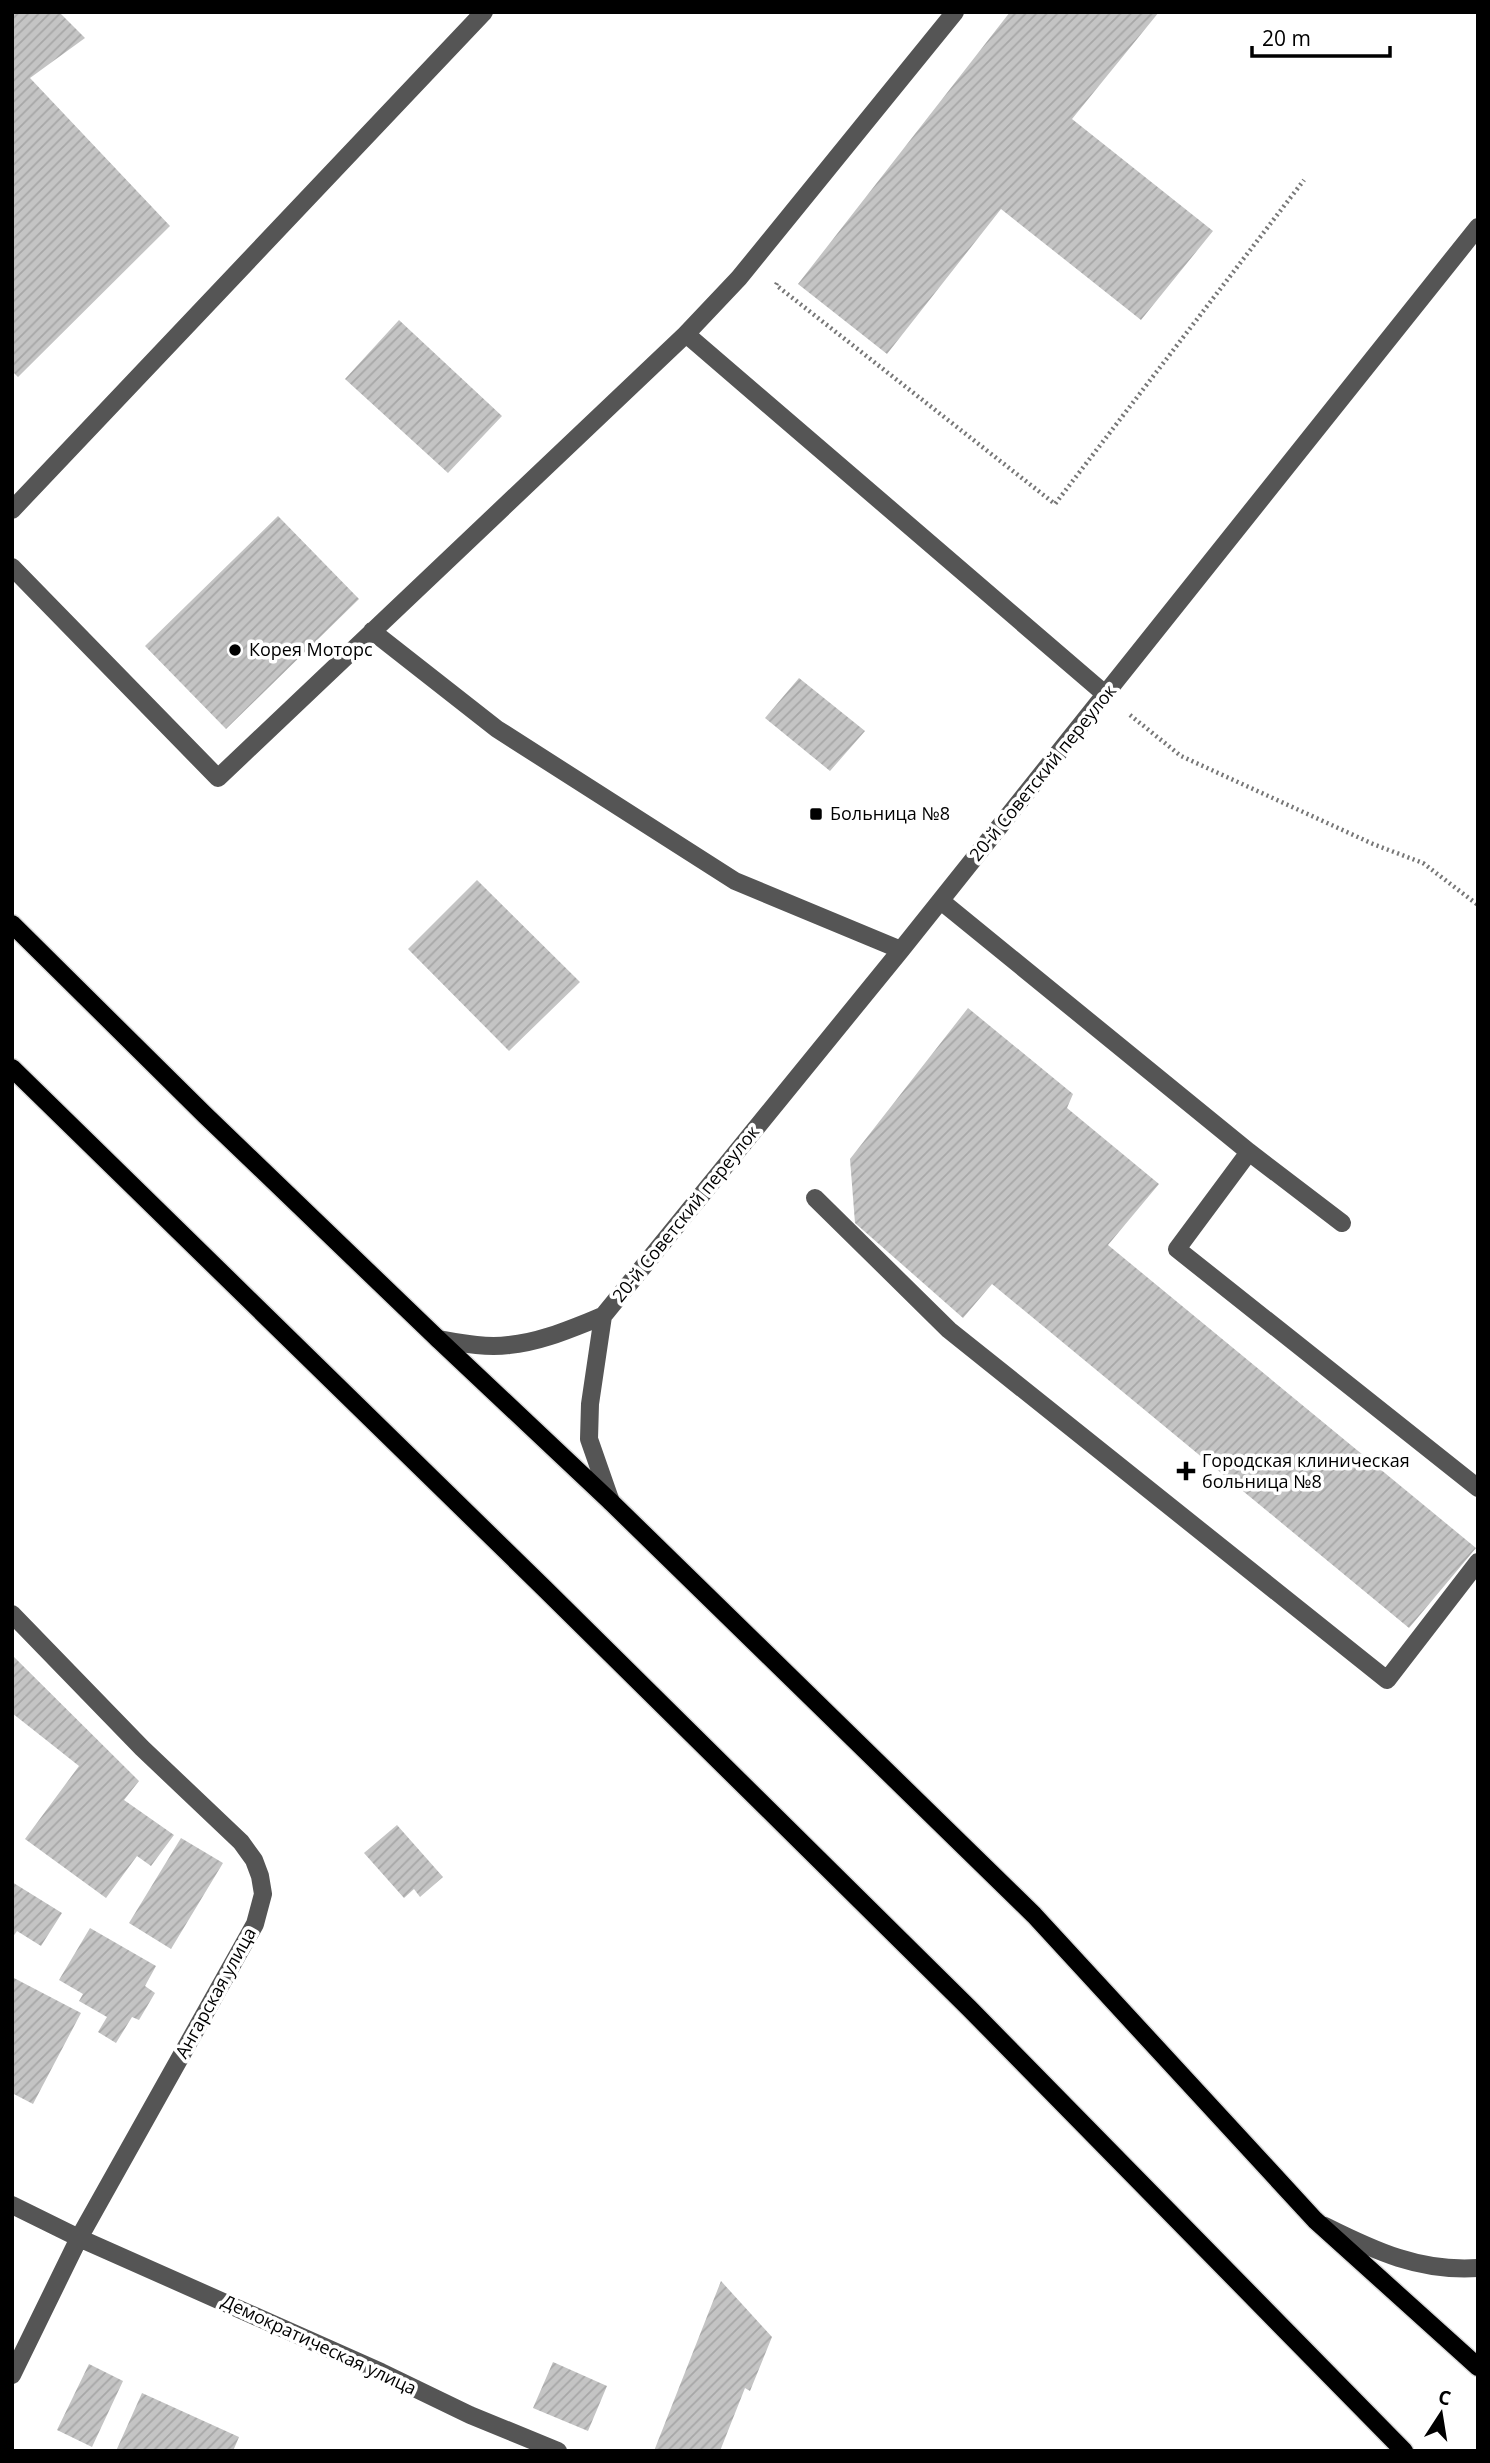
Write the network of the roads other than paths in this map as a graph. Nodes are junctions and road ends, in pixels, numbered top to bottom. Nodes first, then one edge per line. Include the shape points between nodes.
1 (485, 12) edge
2 (955, 12) edge
3 (1478, 227) edge
4 (686, 334) junction
5 (12, 510) edge
6 (12, 567) edge
7 (372, 631) junction
8 (1105, 694) junction
9 (941, 901) junction
10 (12, 924) edge
11 (901, 950) junction
12 (12, 1068) edge
13 (1249, 1152) junction
14 (815, 1198) dead end
15 (1342, 1223) dead end
16 (603, 1316) junction
17 (438, 1339) junction
18 (1478, 1488) edge
19 (611, 1502) junction
20 (1478, 1562) edge
21 (12, 1614) edge
22 (12, 2205) edge
23 (1315, 2220) junction
24 (79, 2238) junction
25 (1478, 2268) edge
26 (1478, 2367) edge
27 (12, 2375) edge
28 (558, 2451) edge
29 (1404, 2451) edge

1 - 5 street
2 - 4 street via 739,278
3 - 8 street, 20-й Советский переулок
4 - 7 street
4 - 8 street
6 - 7 street via 218,778
7 - 11 street via 498,729 735,881
8 - 9 street, 20-й Советский переулок
9 - 11 street, 20-й Советский переулок
9 - 13 street
10 - 17 main road
11 - 16 street, 20-й Советский переулок
12 - 29 main road via 960,1999
13 - 15 street
13 - 18 street via 1177,1249
14 - 20 street via 949,1331 1387,1680
16 - 17 street via 548,1338 508,1346
16 - 19 street via 589,1439
17 - 19 main road
19 - 23 main road via 1034,1915
21 - 24 street, Ангарская улица via 241,1842 254,1860 263,1894 255,1924
22 - 24 street, Демократическая улица
23 - 25 street via 1375,2251 1417,2264 1455,2270
23 - 26 main road
24 - 27 street
24 - 28 street, Демократическая улица

